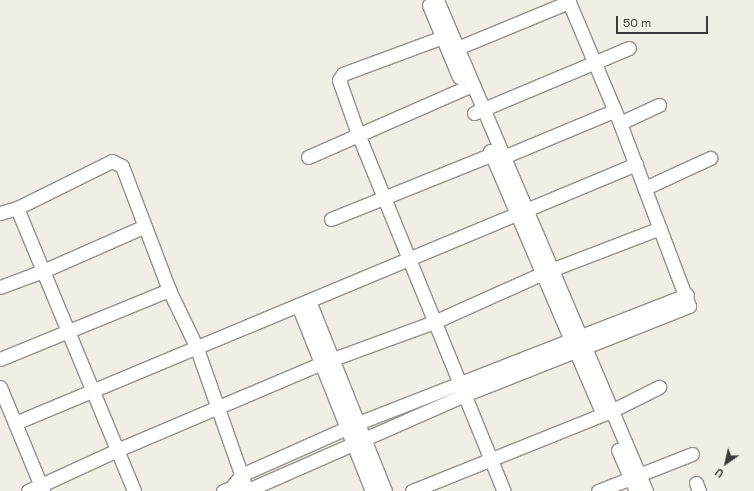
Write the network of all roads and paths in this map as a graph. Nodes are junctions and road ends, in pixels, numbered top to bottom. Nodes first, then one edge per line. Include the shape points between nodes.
1 (428, 0) edge
2 (437, 0) edge
3 (568, 1) edge
4 (446, 36) junction
5 (629, 48) dead end
6 (453, 50) junction
7 (596, 64) junction
8 (468, 87) junction
9 (659, 105) dead end
10 (478, 111) junction
11 (617, 117) junction
12 (358, 134) junction
13 (498, 156) junction
14 (308, 158) dead end
15 (710, 158) dead end
16 (636, 164) junction
17 (645, 188) junction
18 (384, 197) junction
19 (17, 208) junction
20 (0, 212) edge
21 (522, 212) junction
22 (331, 219) dead end
23 (145, 226) junction
24 (660, 228) junction
25 (409, 260) junction
26 (43, 271) junction
27 (547, 271) junction
28 (0, 287) edge
29 (169, 290) junction
30 (304, 303) junction
31 (434, 322) junction
32 (66, 331) junction
33 (578, 344) junction
34 (196, 346) junction
35 (0, 359) edge
36 (328, 362) junction
37 (0, 387) edge
38 (659, 387) dead end
39 (462, 389) junction
40 (91, 390) junction
41 (218, 408) junction
42 (606, 412) junction
43 (15, 423) junction
44 (353, 426) junction
45 (359, 439) junction
46 (117, 450) junction
47 (692, 454) dead end
48 (491, 460) junction
49 (241, 475) junction
50 (635, 482) edge
51 (42, 488) edge
52 (227, 489) edge
53 (248, 490) edge
54 (28, 491) edge
55 (134, 491) edge
56 (372, 491) edge
57 (385, 491) edge
58 (412, 491) edge
59 (504, 491) edge
60 (598, 491) edge
61 (646, 491) edge

1 - 4 street
2 - 4 street
3 - 6 street
3 - 7 street
4 - 6 street
4 - 12 street via 340,76 339,80
5 - 7 street
6 - 8 street
7 - 10 street
7 - 11 street
8 - 10 street
8 - 12 street
9 - 11 street
10 - 13 street
11 - 13 street
11 - 16 street
12 - 14 street
12 - 18 street
13 - 18 street
13 - 21 street
15 - 17 street
16 - 17 street
16 - 21 street
17 - 24 street
18 - 22 street
18 - 25 street
19 - 20 street
19 - 23 street via 112,161 122,166
19 - 26 street
21 - 25 street
21 - 27 street
23 - 26 street
23 - 29 street
24 - 27 street
24 - 33 street via 690,303 687,307
25 - 30 street
25 - 31 street
26 - 28 street
26 - 32 street
27 - 31 street
27 - 33 street
29 - 32 street
29 - 34 street
30 - 34 street
30 - 36 street
31 - 36 street
31 - 39 street
32 - 35 street
32 - 40 street
33 - 39 street
33 - 42 street
34 - 40 street
34 - 41 street
36 - 41 street
36 - 44 street
37 - 43 street
38 - 42 street
39 - 44 street
39 - 45 street
39 - 48 street
40 - 43 street
40 - 46 street
41 - 46 street
41 - 49 street
42 - 48 street
42 - 50 street
43 - 51 street
44 - 45 street
44 - 49 street
45 - 53 street
45 - 56 street
45 - 57 street
46 - 51 street
46 - 55 street
47 - 50 street
48 - 58 street
48 - 59 street
49 - 52 street
49 - 53 street
50 - 60 street
50 - 61 street
51 - 54 street
52 - 53 street

